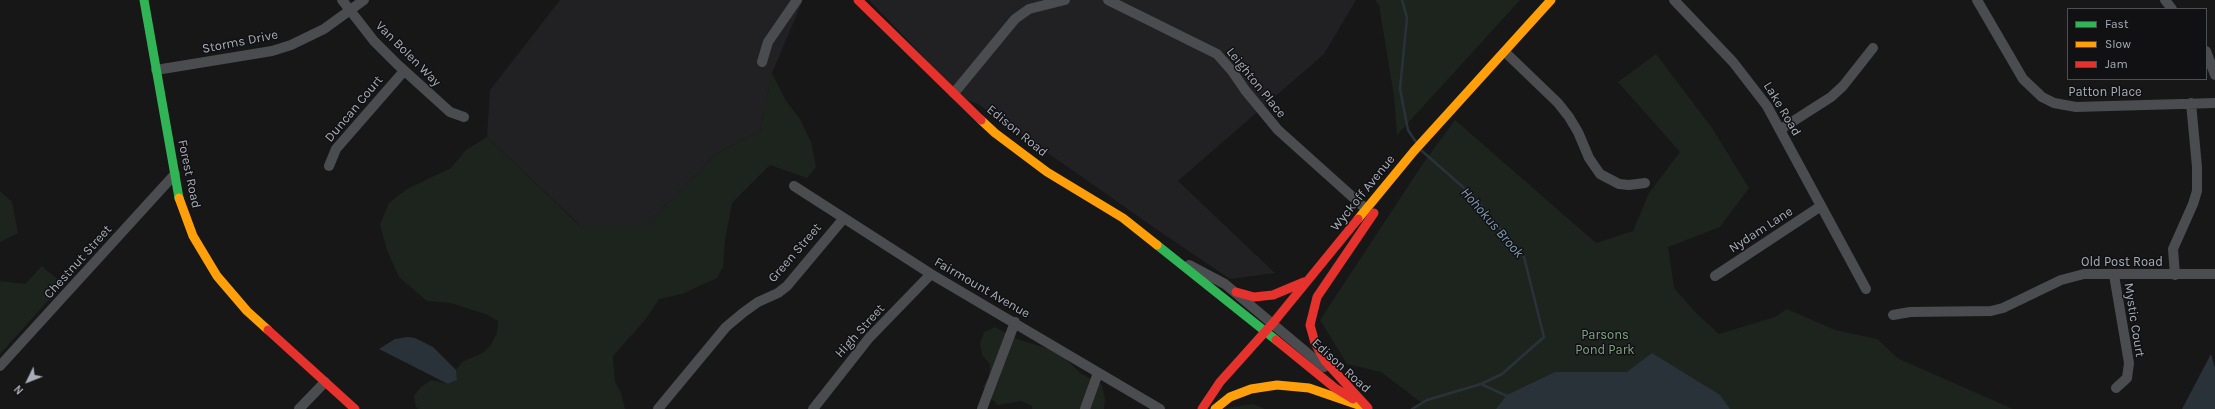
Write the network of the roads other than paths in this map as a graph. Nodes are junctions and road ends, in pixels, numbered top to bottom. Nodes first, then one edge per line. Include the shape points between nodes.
1 (144, 0) edge
2 (342, 0) edge
3 (364, 0) edge
4 (797, 0) edge
5 (858, 0) edge
6 (1065, 0) edge
7 (1108, 0) edge
8 (1551, 0) edge
9 (1674, 0) edge
10 (1977, 0) edge
11 (2165, 0) edge
12 (2171, 8) edge
13 (350, 10) junction
14 (1873, 48) dead end
15 (1504, 52) junction
16 (2207, 54) edge
17 (762, 62) dead end
18 (156, 70) junction
19 (404, 71) junction
20 (2215, 75) edge
21 (954, 93) junction
22 (2191, 103) junction
23 (2215, 103) edge
24 (464, 117) dead end
25 (1780, 129) junction
26 (329, 166) dead end
27 (175, 174) junction
28 (1391, 179) junction
29 (1644, 183) dead end
30 (794, 186) dead end
31 (1821, 206) junction
32 (1366, 209) junction
33 (844, 218) junction
34 (1178, 260) junction
35 (931, 274) junction
36 (2215, 274) edge
37 (2114, 275) junction
38 (2174, 275) junction
39 (1715, 276) dead end
40 (1307, 281) junction
41 (1866, 289) dead end
42 (1236, 292) junction
43 (1893, 315) dead end
44 (1015, 322) junction
45 (1273, 323) junction
46 (1265, 331) junction
47 (0, 366) edge
48 (1098, 373) junction
49 (325, 382) junction
50 (2116, 388) dead end
51 (1368, 408) edge
52 (299, 409) edge
53 (355, 409) edge
54 (658, 409) edge
55 (813, 409) edge
56 (982, 409) edge
57 (1085, 409) edge
58 (1160, 409) edge
59 (1202, 409) edge
60 (1215, 409) edge

1 - 18 main road, Forest Road
2 - 13 street, Van Bolen Way
3 - 13 street, Storms Drive
4 - 17 street via 768,42
5 - 21 main road, Edison Road
6 - 21 street via 1029,9 1014,18
7 - 32 street, Leighton Place via 1217,54 1278,130
8 - 15 main road, Wyckoff Avenue
9 - 25 street, Lake Road via 1753,86
10 - 22 street, Patton Place via 2023,79 2042,97 2076,107
11 - 12 street
13 - 18 street, Storms Drive via 324,29 272,51
13 - 19 street, Van Bolen Way via 374,41
14 - 25 street via 1831,97 1818,108
15 - 28 main road, Wyckoff Avenue
15 - 29 street via 1566,112 1600,174 1619,184
16 - 20 street
18 - 27 main road, Forest Road
19 - 24 street, Van Bolen Way via 450,112
19 - 26 street, Duncan Court via 336,149
21 - 34 main road, Edison Road via 995,133 1028,158 1123,218
22 - 23 street, Patton Place
22 - 38 street via 2198,180 2193,204 2173,249
25 - 31 street, Lake Road
27 - 47 street, Chestnut Street
27 - 49 main road, Forest Road via 184,215 217,276 247,311
28 - 32 main road, Wyckoff Avenue
28 - 51 main road via 1372,217 1317,297 1310,315 1315,343 1325,361
30 - 33 street, Fairmount Avenue
31 - 39 street, Nydam Lane
31 - 41 street, Lake Road
32 - 40 main road, Wyckoff Avenue
33 - 35 street, Fairmount Avenue
33 - 54 street, Green Street via 787,286 730,322
34 - 42 street, Edison Road
34 - 46 main road, Edison Road
35 - 44 street, Fairmount Avenue
35 - 55 street, High Street via 869,338
36 - 38 street, Old Post Road
37 - 38 street, Old Post Road
37 - 43 street, Old Post Road via 2072,276 2015,304 1991,311 1910,312
37 - 50 street, Mystic Court via 2129,363 2127,378
40 - 42 main road via 1273,295 1254,297
40 - 45 main road, Wyckoff Avenue
42 - 45 street, Edison Road
44 - 48 street, Fairmount Avenue
44 - 56 street
45 - 46 main road, Wyckoff Avenue
45 - 51 street, Edison Road
46 - 51 main road, Edison Road via 1335,388
46 - 59 main road, Wyckoff Avenue via 1220,382
48 - 57 street
48 - 58 street, Fairmount Avenue
49 - 52 street
49 - 53 main road, Forest Road
51 - 60 main road via 1309,388 1278,385 1251,388 1230,397

